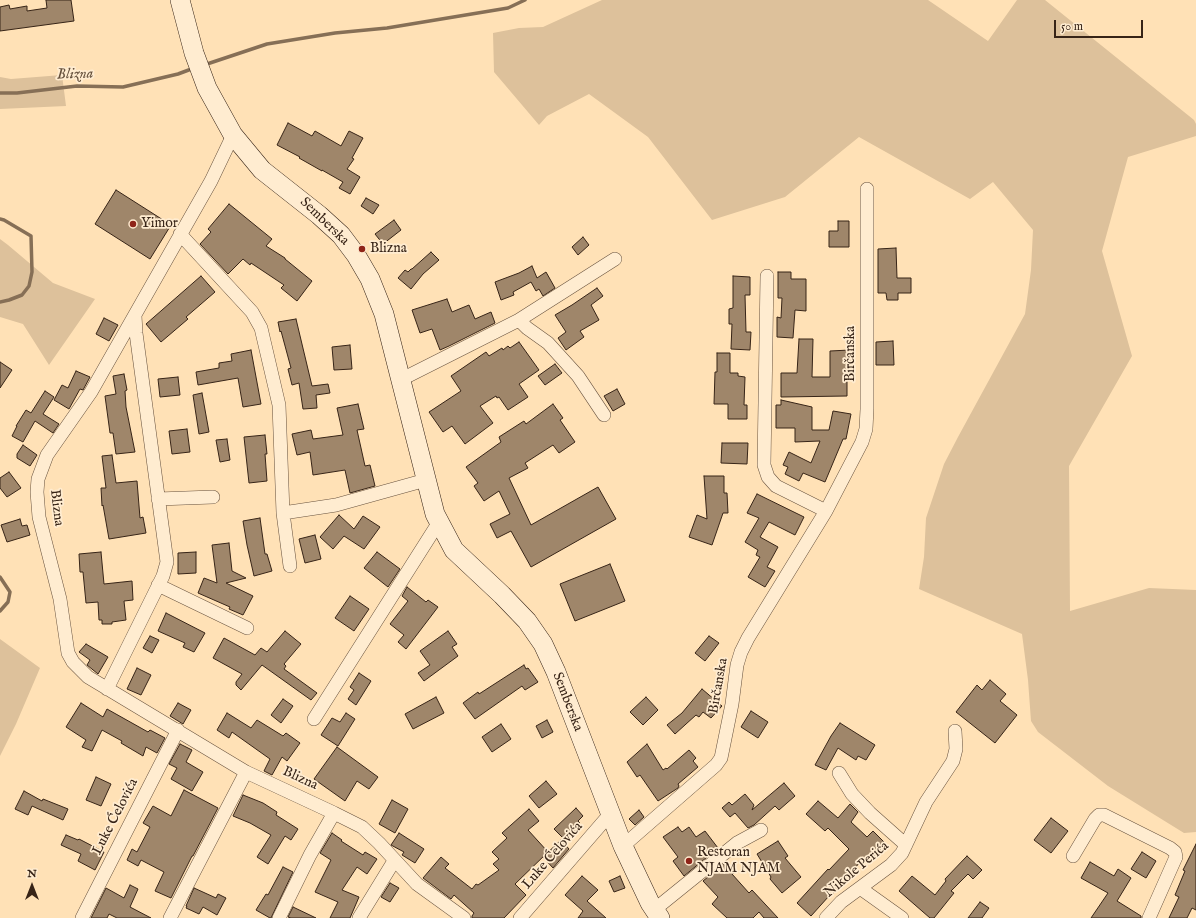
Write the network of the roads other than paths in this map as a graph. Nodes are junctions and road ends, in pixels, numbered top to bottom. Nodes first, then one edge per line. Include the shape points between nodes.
1 (180, 0) edge
2 (233, 135) junction
3 (867, 189) dead end
4 (180, 234) junction
5 (615, 259) dead end
6 (767, 276) dead end
7 (134, 314) junction
8 (519, 320) junction
9 (400, 380) junction
10 (604, 416) dead end
11 (426, 480) junction
12 (213, 497) dead end
13 (158, 499) junction
14 (826, 510) junction
15 (284, 514) junction
16 (439, 522) junction
17 (290, 566) dead end
18 (158, 585) junction
19 (247, 628) dead end
20 (107, 689) junction
21 (314, 719) dead end
22 (178, 730) junction
23 (955, 731) dead end
24 (246, 772) junction
25 (839, 773) dead end
26 (334, 813) junction
27 (610, 814) junction
28 (761, 830) dead end
29 (906, 845) junction
30 (623, 846) junction
31 (1073, 856) dead end
32 (394, 861) junction
33 (860, 888) junction
34 (657, 914) edge
35 (82, 918) edge
36 (170, 918) edge
37 (279, 918) edge
38 (359, 918) edge
39 (464, 918) edge
40 (520, 918) edge
41 (826, 918) edge
42 (902, 918) edge
43 (1149, 918) edge

1 - 2 main road, Semberska via 194,53 207,88
2 - 4 street, Blizna via 211,181
2 - 9 main road, Semberska via 262,170 319,215 341,235 356,255 370,279 384,314
3 - 14 street, Birčanska via 866,429 862,442
4 - 7 street, Blizna
4 - 15 street via 252,312 261,328 279,405
5 - 8 street
6 - 14 street via 764,465 768,477 776,486
7 - 13 street
7 - 20 street, Blizna via 91,392 47,455 38,479 37,492 39,517 60,599 68,653 88,677
8 - 9 street
8 - 10 street via 548,343 578,376
9 - 11 main road, Semberska
11 - 15 street via 336,505
11 - 16 main road, Semberska
12 - 13 street
13 - 18 street via 167,562
14 - 30 street, Birčanska via 741,652 721,758
15 - 17 street
16 - 21 street
16 - 27 main road, Semberska via 454,550 527,621 543,644
18 - 19 street
18 - 20 street
20 - 22 street, Blizna
22 - 24 street, Blizna
22 - 35 street, Luke Ćelovića
23 - 29 street, Nikole Perića via 956,749 953,761 926,802
24 - 26 street, Blizna
24 - 36 street
25 - 29 street, Nikole Perića via 852,794
26 - 32 street, Blizna via 362,827
26 - 37 street
27 - 30 main road, Semberska
27 - 40 street, Luke Ćelovića
28 - 34 street, Semberska via 737,843
29 - 33 street, Nikole Perića via 891,865
30 - 34 main road, Semberska
31 - 43 street via 1099,815 1104,815 1175,852 1176,857
32 - 38 street
32 - 39 street, Blizna via 417,884
33 - 41 street, Nikole Perića
33 - 42 street

